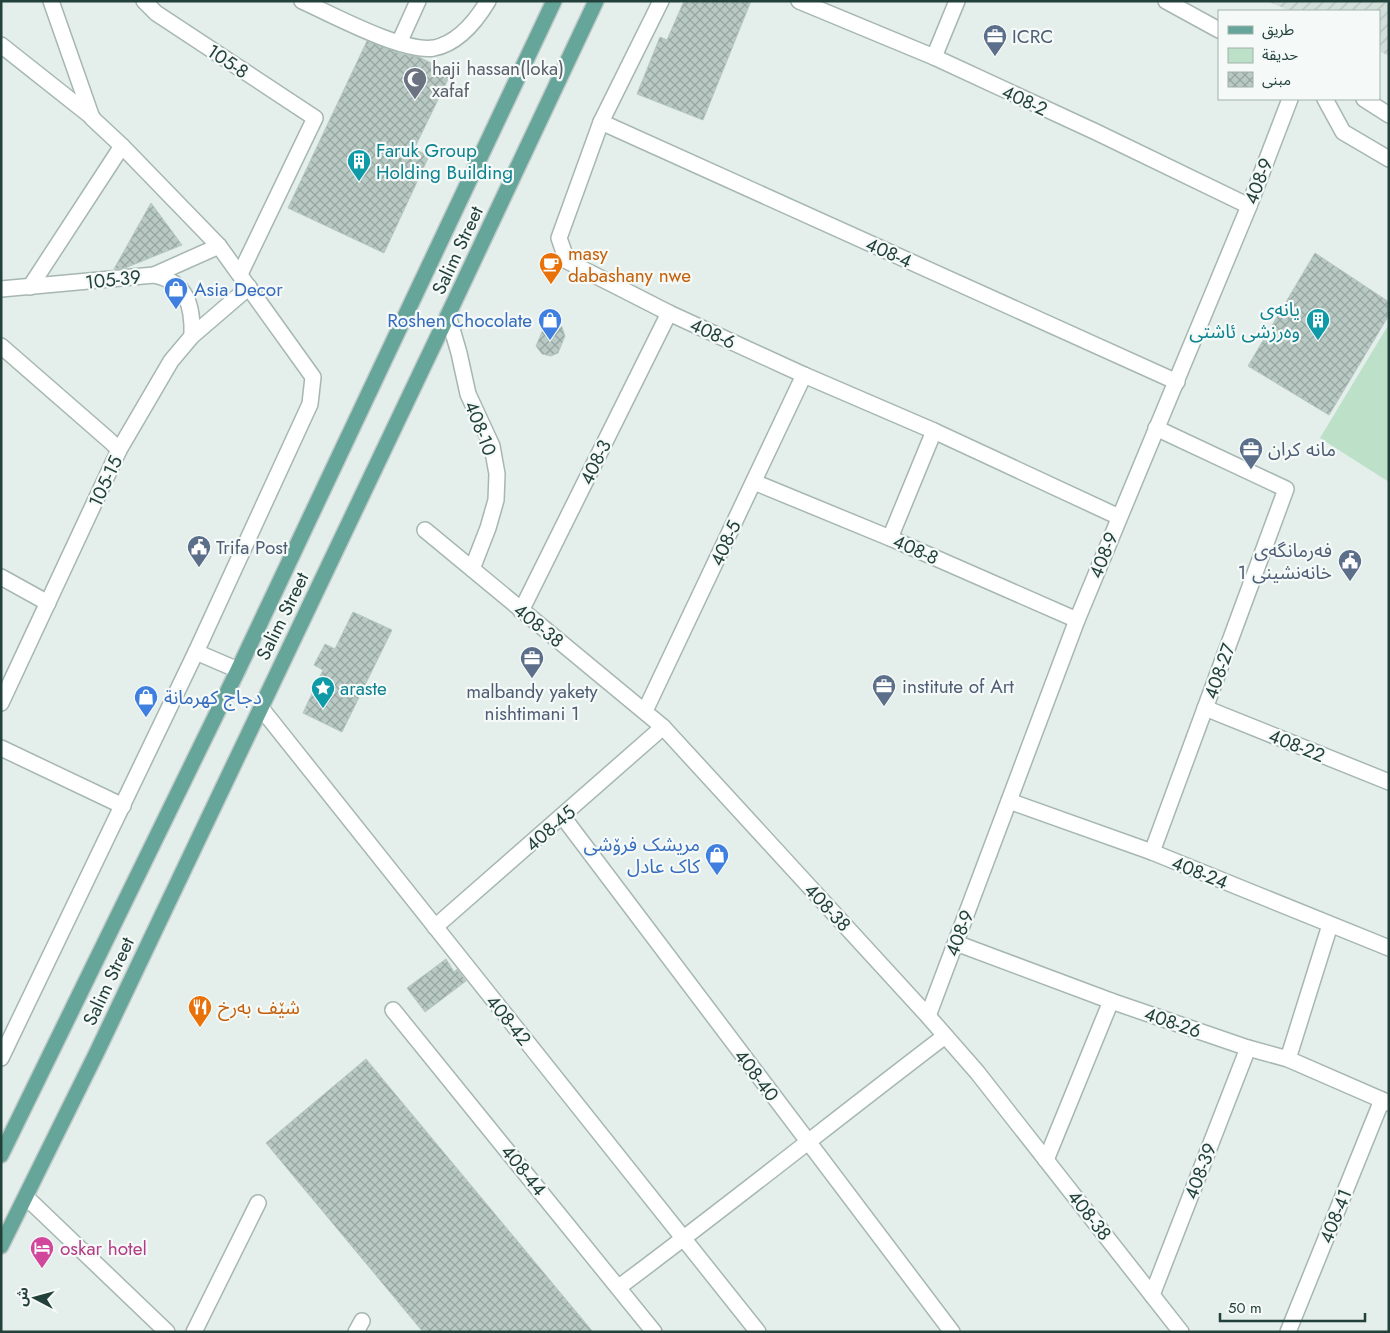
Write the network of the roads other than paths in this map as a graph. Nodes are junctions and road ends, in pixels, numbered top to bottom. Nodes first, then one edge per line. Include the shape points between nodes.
1 (51, 1) edge
2 (144, 1) edge
3 (302, 1) edge
4 (418, 1) edge
5 (488, 1) edge
6 (554, 1) edge
7 (596, 1) edge
8 (661, 1) edge
9 (798, 1) edge
10 (957, 1) edge
11 (1166, 1) edge
12 (1218, 29) edge
13 (400, 43) junction
14 (1, 45) edge
15 (934, 57) junction
16 (1290, 100) edge
17 (1326, 100) edge
18 (1365, 100) edge
19 (1389, 116) edge
20 (92, 118) junction
21 (601, 122) junction
22 (122, 146) junction
23 (1389, 160) edge
24 (1248, 206) junction
25 (219, 246) junction
26 (154, 275) junction
27 (245, 280) junction
28 (30, 287) junction
29 (3, 288) edge
30 (669, 313) junction
31 (448, 315) junction
32 (192, 336) junction
33 (1, 346) edge
34 (804, 375) junction
35 (1177, 382) junction
36 (1156, 428) junction
37 (934, 431) junction
38 (119, 450) junction
39 (754, 482) junction
40 (1119, 517) junction
41 (425, 530) dead end
42 (890, 538) junction
43 (472, 569) junction
44 (1, 577) edge
45 (48, 603) junction
46 (521, 611) junction
47 (1077, 620) junction
48 (196, 652) junction
49 (238, 670) junction
50 (1, 703) edge
51 (261, 708) junction
52 (1205, 708) junction
53 (645, 711) junction
54 (663, 727) junction
55 (1, 748) edge
56 (1389, 782) edge
57 (1009, 801) junction
58 (123, 806) junction
59 (563, 817) junction
60 (1152, 852) junction
61 (1330, 925) junction
62 (435, 927) junction
63 (956, 943) junction
64 (1389, 948) edge
65 (1111, 1001) junction
66 (393, 1010) dead end
67 (928, 1016) junction
68 (945, 1036) junction
69 (1248, 1048) junction
70 (1, 1058) edge
71 (1288, 1059) junction
72 (1385, 1102) edge
73 (808, 1141) junction
74 (1, 1154) edge
75 (1046, 1160) junction
76 (26, 1197) junction
77 (258, 1203) dead end
78 (684, 1239) junction
79 (1, 1246) edge
80 (619, 1287) junction
81 (1152, 1295) junction
82 (167, 1332) edge
83 (194, 1332) edge
84 (654, 1332) edge
85 (758, 1332) edge
86 (952, 1332) edge
87 (1181, 1332) edge
88 (1288, 1332) edge

1 - 20 street
2 - 27 street, 105-8 via 156,13 315,118
3 - 13 street
4 - 13 street
5 - 13 street via 470,26 452,40 435,48
6 - 49 main road, Salim Street
7 - 31 main road, Salim Street
8 - 21 street, 408-6
9 - 15 street, 408-2
10 - 15 street
11 - 12 street
14 - 20 street
15 - 24 street, 408-2
16 - 24 street, 408-9
17 - 23 street via 1343,132
18 - 19 street
20 - 22 street
21 - 30 street, 408-6 via 559,238 567,261
21 - 35 street, 408-4
22 - 25 street
22 - 28 street
24 - 35 street, 408-9
25 - 26 street, 105-39
25 - 27 street
26 - 28 street, 105-39
26 - 32 street via 183,292 191,307
27 - 32 street, 105-15
27 - 48 street via 313,377 313,390 310,404
28 - 29 street, 105-39
30 - 34 street, 408-6
30 - 46 street, 408-3
31 - 43 street, 408-10 via 468,394 492,446 497,474 496,500
31 - 51 main road, Salim Street
32 - 38 street, 105-15 via 171,361
33 - 38 street
34 - 37 street, 408-6
34 - 39 street, 408-5
35 - 36 street, 408-9
36 - 40 street, 408-9
36 - 52 street, 408-27 via 1286,490
37 - 40 street, 408-6
37 - 42 street
38 - 45 street, 105-15
39 - 42 street, 408-8
39 - 53 street, 408-5
40 - 47 street, 408-9
41 - 43 street, 408-38
42 - 47 street, 408-8
43 - 46 street, 408-38
44 - 45 street
45 - 50 street, 105-15
46 - 53 street, 408-38
47 - 57 street, 408-9
48 - 49 street
48 - 58 street
49 - 74 main road, Salim Street
51 - 62 street, 408-42
51 - 76 main road, Salim Street
52 - 56 street, 408-22
52 - 60 street, 408-27
53 - 54 street, 408-38
54 - 59 street, 408-45
54 - 67 street, 408-38
55 - 58 street
57 - 60 street, 408-24
57 - 63 street, 408-9
58 - 70 street
59 - 62 street, 408-45
59 - 73 street, 408-40
60 - 61 street, 408-24
61 - 64 street, 408-24
61 - 71 street
62 - 78 street, 408-42
63 - 65 street, 408-26
63 - 67 street, 408-9
65 - 69 street, 408-26
65 - 75 street
66 - 80 street, 408-44
67 - 68 street, 408-38
68 - 73 street
68 - 75 street, 408-38
69 - 71 street, 408-26
69 - 81 street, 408-39
71 - 72 street, 408-26
72 - 88 street, 408-41
73 - 78 street
73 - 86 street, 408-40
75 - 81 street, 408-38
76 - 79 main road, Salim Street
76 - 82 street
77 - 83 street
78 - 80 street
78 - 85 street, 408-42
80 - 84 street, 408-44
81 - 87 street, 408-38

